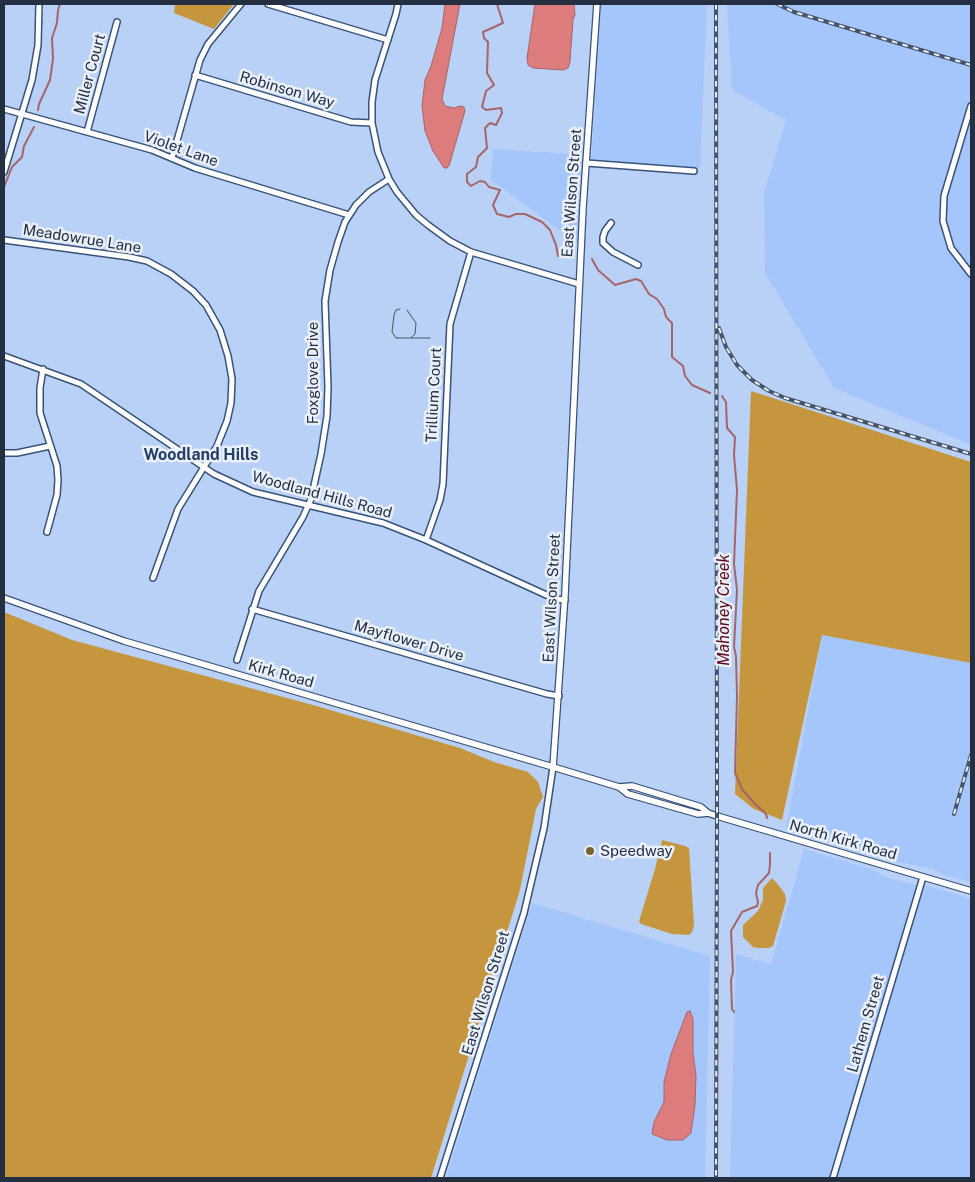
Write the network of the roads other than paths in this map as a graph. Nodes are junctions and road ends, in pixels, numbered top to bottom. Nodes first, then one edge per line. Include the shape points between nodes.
1 (39, 4) edge
2 (241, 4) edge
3 (268, 4) edge
4 (398, 4) edge
5 (597, 4) edge
6 (117, 22) dead end
7 (388, 40) junction
8 (195, 75) junction
9 (971, 106) edge
10 (4, 109) edge
11 (22, 114) junction
12 (372, 124) junction
13 (87, 132) junction
14 (172, 158) junction
15 (586, 163) junction
16 (694, 171) dead end
17 (4, 172) edge
18 (389, 179) junction
19 (349, 215) junction
20 (611, 223) dead end
21 (4, 240) edge
22 (471, 252) junction
23 (638, 265) dead end
24 (971, 274) edge
25 (579, 284) junction
26 (4, 356) edge
27 (43, 369) junction
28 (50, 446) junction
29 (4, 453) edge
30 (203, 466) junction
31 (309, 506) junction
32 (47, 532) dead end
33 (426, 540) junction
34 (153, 578) dead end
35 (4, 598) edge
36 (564, 600) junction
37 (252, 609) junction
38 (237, 660) dead end
39 (559, 696) junction
40 (553, 767) junction
41 (619, 787) junction
42 (708, 814) junction
43 (923, 877) junction
44 (971, 891) edge
45 (440, 1178) edge
46 (833, 1178) edge

1 - 11 street via 38,45
2 - 8 street via 208,44
3 - 7 street
4 - 7 street
5 - 15 street, East Wilson Street
6 - 13 street, Miller Court
7 - 12 street via 375,80
8 - 12 street, Robinson Way via 351,122
8 - 14 street
9 - 24 street via 946,187 943,221 951,248
10 - 11 street, Violet Lane
11 - 13 street, Violet Lane
11 - 17 street
12 - 18 street via 378,152
13 - 14 street, Violet Lane
14 - 19 street, Violet Lane
15 - 16 street
15 - 25 street, East Wilson Street
18 - 19 street, Foxglove Drive via 364,197
18 - 22 street via 428,226
19 - 31 street, Foxglove Drive via 338,242 326,291 327,416
20 - 23 street via 602,237 603,242 613,252
21 - 30 street, Meadowrue Lane via 135,258 171,274 200,298 220,330 232,379 227,421
22 - 25 street
22 - 33 street, Trillium Court via 450,324 442,484
25 - 36 street, East Wilson Street
26 - 27 street, Woodland Hills Road
27 - 28 street via 39,405
27 - 30 street, Woodland Hills Road via 87,387
28 - 29 street
28 - 32 street via 57,466 58,488
30 - 31 street, Woodland Hills Road via 253,492
30 - 34 street, Meadowrue Lane via 178,509
31 - 33 street, Woodland Hills Road via 383,523
31 - 37 street, Foxglove Drive via 258,592
33 - 36 street, Woodland Hills Road via 555,599
35 - 40 street, Kirk Road via 133,644
36 - 39 street, East Wilson Street
37 - 38 street, Foxglove Drive
37 - 39 street, Mayflower Drive
39 - 40 street, East Wilson Street
40 - 41 street, North Kirk Road
40 - 45 street, East Wilson Street via 544,828 524,913
41 - 42 street, North Kirk Road via 628,794
41 - 42 street, North Kirk Road via 632,786 700,807
42 - 43 street, North Kirk Road
43 - 44 street, North Kirk Road
43 - 46 street, Lathem Street

